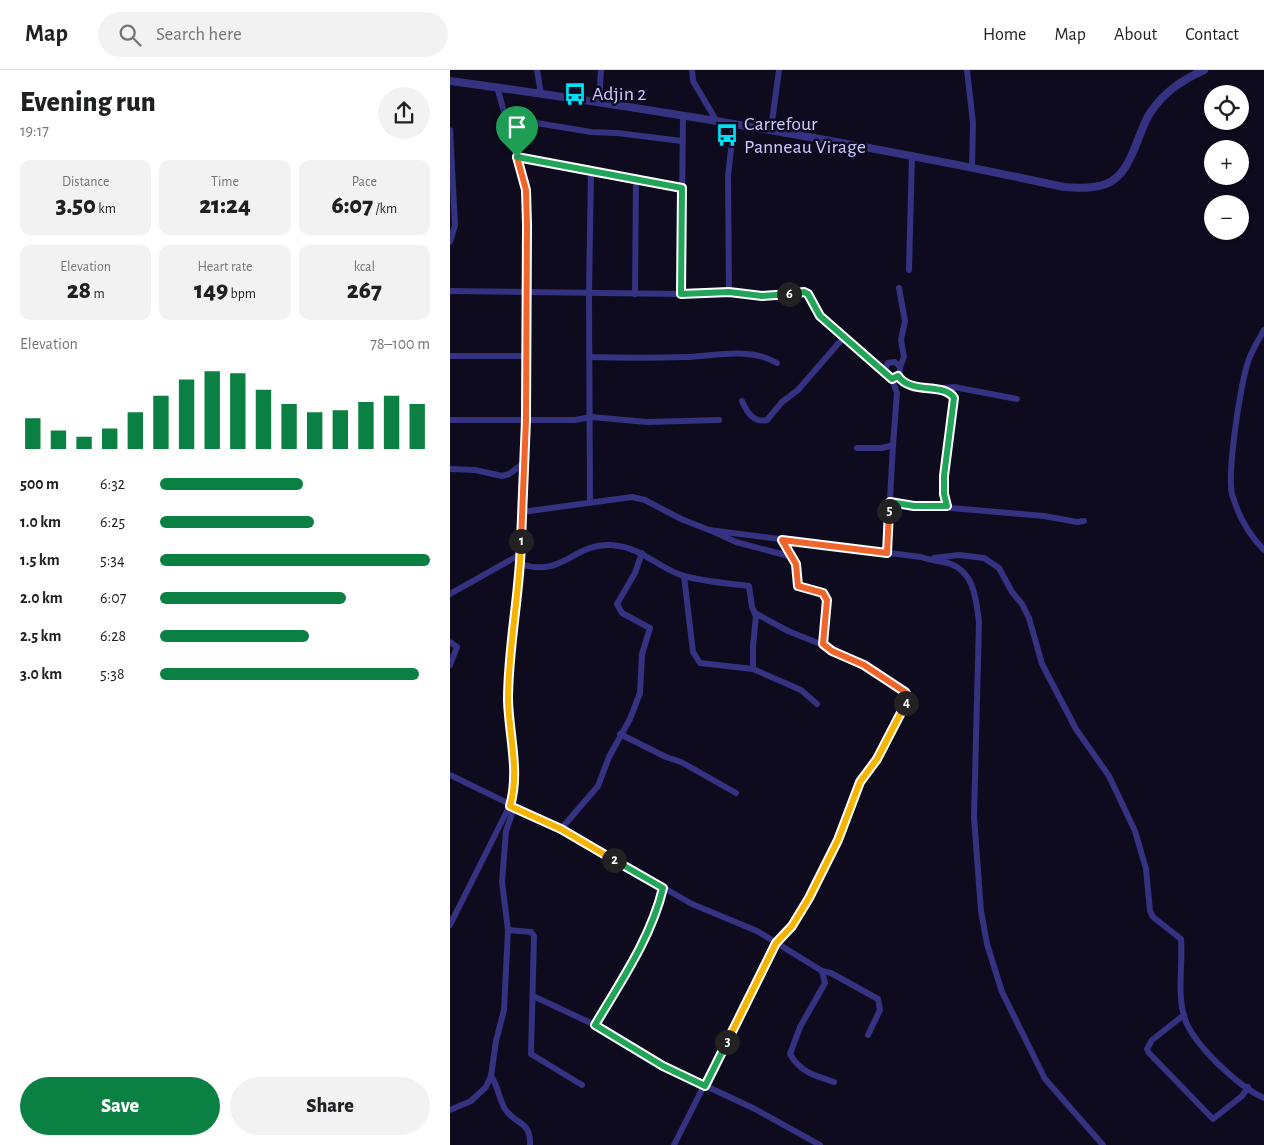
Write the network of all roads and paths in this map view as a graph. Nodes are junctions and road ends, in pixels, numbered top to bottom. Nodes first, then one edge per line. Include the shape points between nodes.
1 (537, 70) edge
2 (601, 70) edge
3 (692, 70) edge
4 (779, 70) edge
5 (967, 70) edge
6 (1204, 70) edge
7 (450, 81) edge
8 (497, 87) junction
9 (542, 94) junction
10 (599, 102) junction
11 (683, 115) junction
12 (506, 118) junction
13 (716, 120) junction
14 (734, 123) junction
15 (771, 129) junction
16 (450, 130) edge
17 (682, 140) junction
18 (912, 155) junction
19 (517, 157) junction
20 (972, 167) junction
21 (591, 171) junction
22 (636, 180) junction
23 (682, 188) junction
24 (450, 242) edge
25 (909, 270) dead end
26 (899, 288) dead end
27 (527, 290) junction
28 (450, 291) edge
29 (729, 292) junction
30 (589, 293) junction
31 (635, 294) junction
32 (681, 294) junction
33 (1264, 330) edge
34 (843, 338) junction
35 (450, 356) edge
36 (525, 356) junction
37 (590, 357) junction
38 (777, 363) dead end
39 (900, 367) junction
40 (886, 372) junction
41 (895, 377) junction
42 (940, 390) junction
43 (1017, 399) dead end
44 (742, 401) dead end
45 (591, 417) junction
46 (450, 420) edge
47 (526, 420) junction
48 (719, 420) dead end
49 (893, 445) junction
50 (856, 448) dead end
51 (523, 464) junction
52 (450, 469) edge
53 (890, 502) junction
54 (590, 503) junction
55 (947, 506) junction
56 (522, 512) junction
57 (1084, 521) dead end
58 (709, 530) junction
59 (782, 540) junction
60 (1264, 550) edge
61 (642, 553) junction
62 (887, 553) junction
63 (521, 554) junction
64 (792, 557) junction
65 (928, 559) junction
66 (520, 564) junction
67 (684, 576) junction
68 (450, 594) edge
69 (756, 613) junction
70 (450, 642) edge
71 (823, 644) junction
72 (450, 665) edge
73 (754, 669) junction
74 (817, 704) dead end
75 (620, 734) junction
76 (450, 775) edge
77 (736, 793) dead end
78 (512, 809) junction
79 (561, 829) junction
80 (663, 888) junction
81 (450, 925) edge
82 (508, 930) junction
83 (776, 943) junction
84 (822, 971) junction
85 (533, 996) junction
86 (1184, 1015) junction
87 (595, 1025) junction
88 (868, 1035) dead end
89 (491, 1076) junction
90 (834, 1082) dead end
91 (582, 1085) dead end
92 (705, 1086) junction
93 (1248, 1087) junction
94 (1264, 1098) edge
95 (450, 1110) edge
96 (530, 1145) edge
97 (674, 1145) edge
98 (820, 1145) edge
99 (1103, 1145) edge

1 - 9 street
2 - 10 street
3 - 13 street via 694,81
4 - 15 street
5 - 20 street via 973,123
6 - 20 street via 1166,93 1142,127 1123,170 1106,184 1064,187
7 - 8 street
8 - 9 street
8 - 12 street
9 - 10 street
10 - 11 street
11 - 13 street
11 - 17 street
12 - 17 street via 591,132
12 - 19 street
13 - 14 street
14 - 15 street
14 - 29 street via 728,176
15 - 18 street
16 - 24 street via 455,225
17 - 23 street
18 - 20 street
18 - 25 street
19 - 21 street
19 - 27 street via 526,190
21 - 22 street
21 - 30 street
22 - 23 street
22 - 31 street
23 - 32 street
26 - 39 street via 905,321 901,340 904,357
27 - 28 street
27 - 30 street
27 - 36 street
29 - 32 street
29 - 34 street via 762,296 804,292 820,316
30 - 31 street
30 - 37 street
31 - 32 street
33 - 60 street via 1247,364 1231,468 1232,492 1238,512
34 - 40 street
34 - 44 street via 768,420 754,418
35 - 36 street
36 - 47 street
37 - 38 street via 747,354
37 - 45 street
39 - 40 street via 890,362
39 - 41 street
40 - 41 street
41 - 42 street via 907,384
41 - 49 street
42 - 43 street via 954,387
42 - 55 street via 951,394 954,402 944,476
45 - 47 street
45 - 48 street via 647,422
45 - 54 street
46 - 47 street
47 - 51 street
49 - 50 street
49 - 53 street
51 - 52 street via 502,476
51 - 56 street
53 - 55 street
53 - 62 street
54 - 56 street
54 - 58 street via 632,497
55 - 57 street
56 - 63 street
58 - 59 street
58 - 64 street via 736,542
59 - 62 street
59 - 64 street
61 - 66 street via 608,544 586,549 547,568
61 - 67 street
61 - 75 street via 618,604 622,613 650,628 642,654 640,693
62 - 65 street
63 - 66 street
63 - 68 street
64 - 71 street via 798,586 823,593 827,600
65 - 86 street via 959,555 984,558 999,568 1022,604 1042,664 1076,729 1109,776 1134,831 1146,869 1150,912 1181,939
65 - 99 street via 958,568 970,580 976,598 979,636 974,818 980,904 987,944 1002,992 1045,1079
66 - 78 street via 510,644 508,702 515,780
67 - 69 street via 749,586
67 - 73 street via 695,657 700,663
69 - 71 street via 788,631
69 - 73 street via 752,646
70 - 72 street via 457,647
71 - 83 street via 864,665 905,692 907,701 877,759 860,782 841,832 809,898 792,926
73 - 74 street via 801,690
75 - 77 street via 681,762
75 - 79 street via 598,786
76 - 78 street
78 - 79 street
78 - 81 street via 506,811
78 - 82 street via 506,831 502,882
79 - 80 street
80 - 83 street
80 - 87 street via 658,911 638,953
82 - 85 street via 531,932 534,936
82 - 89 street via 504,1010
83 - 84 street
83 - 92 street
84 - 88 street via 831,972 878,999 880,1010
84 - 90 street via 825,978 822,989 800,1027 790,1054 808,1073
85 - 87 street
85 - 91 street via 531,1054
86 - 93 street via 1194,1035 1209,1053
86 - 93 street via 1152,1040 1147,1049 1149,1053 1213,1119 1242,1096
87 - 92 street via 663,1066
89 - 95 street via 486,1087 471,1101
89 - 96 street via 506,1110 526,1126 531,1137
92 - 97 street
92 - 98 street
93 - 94 street

